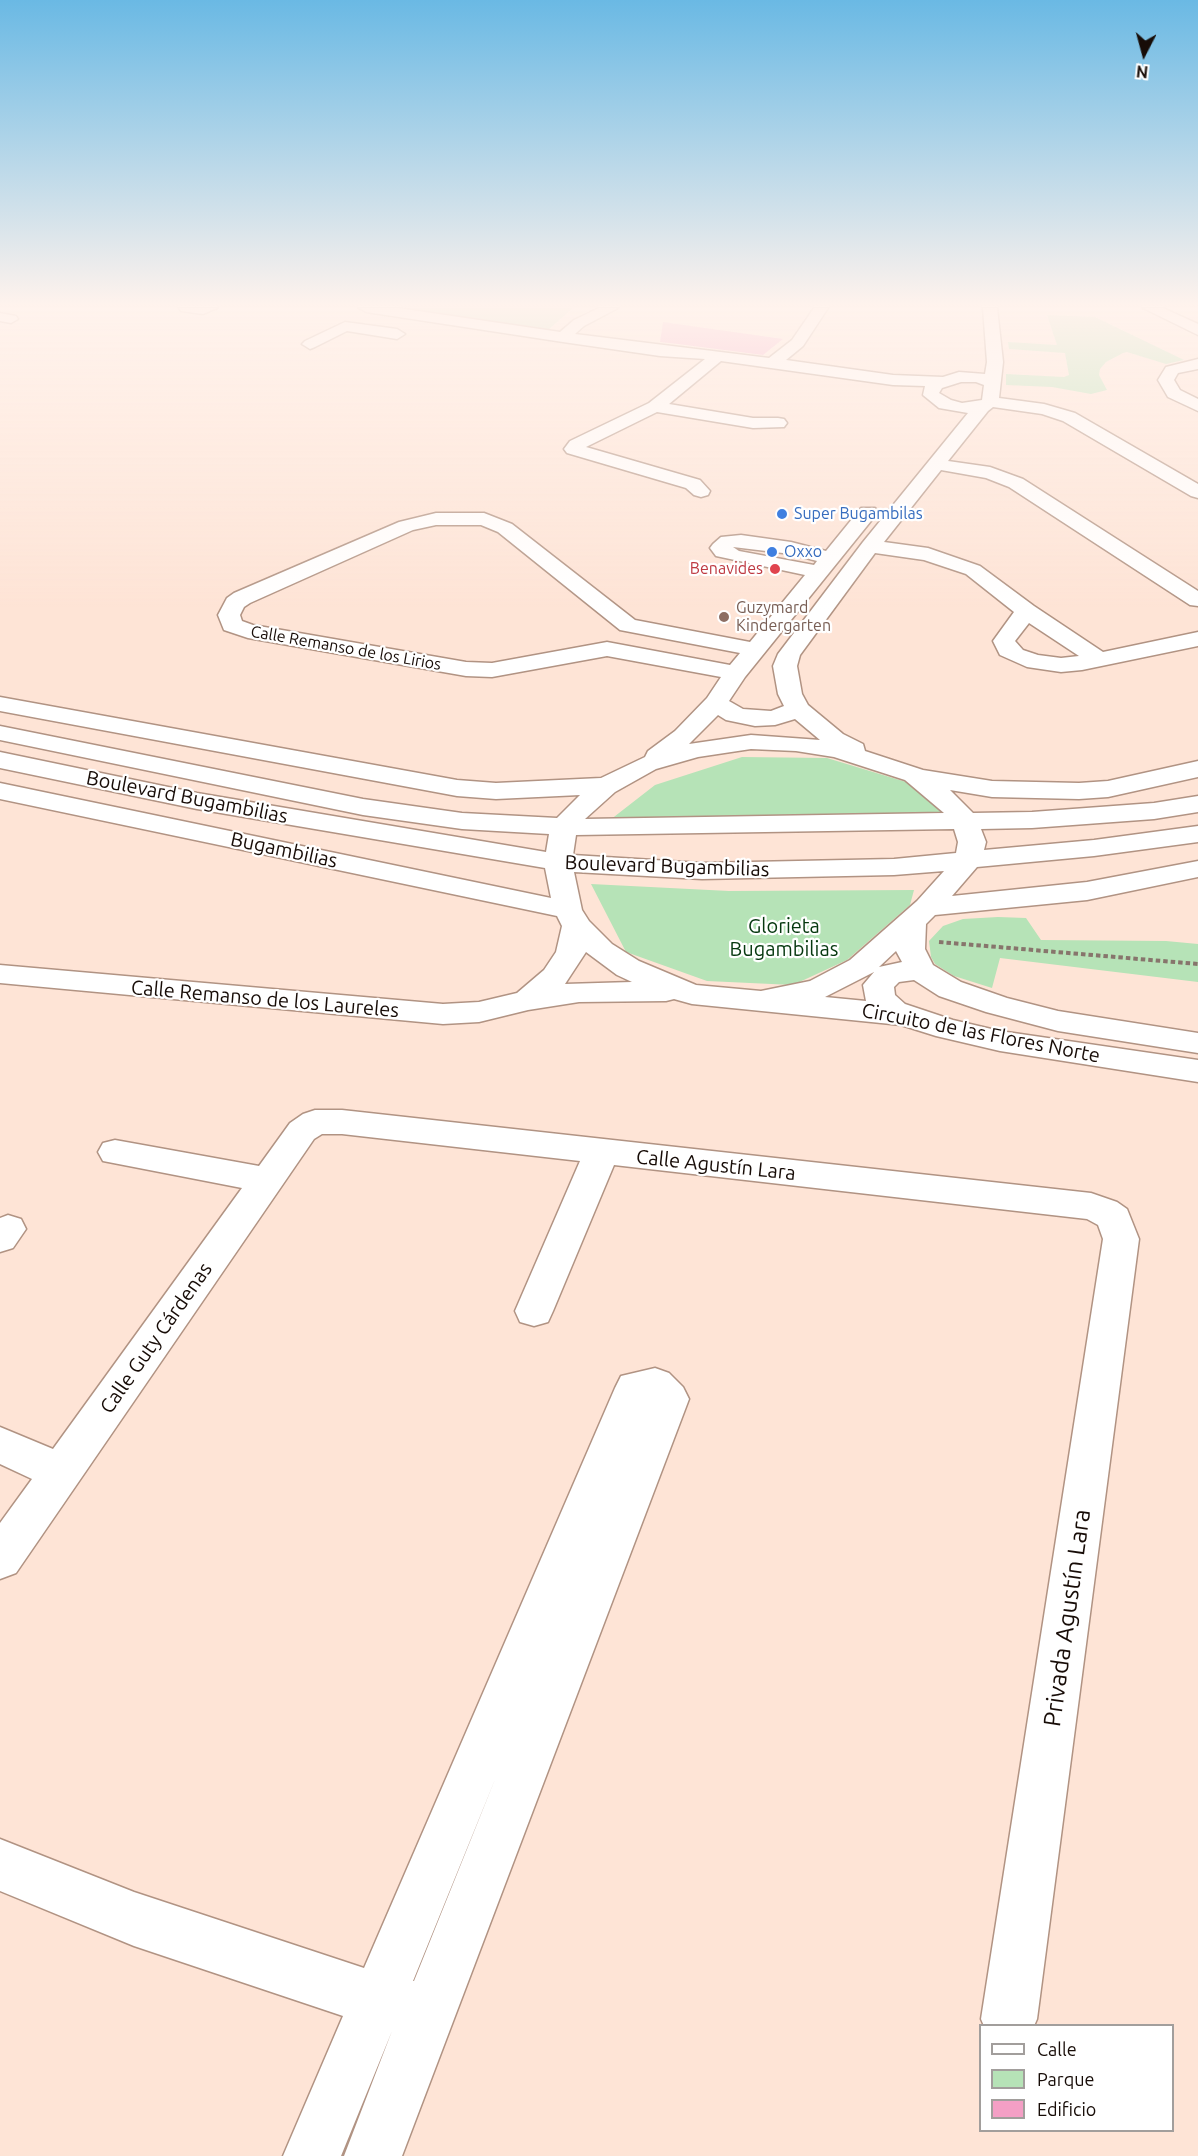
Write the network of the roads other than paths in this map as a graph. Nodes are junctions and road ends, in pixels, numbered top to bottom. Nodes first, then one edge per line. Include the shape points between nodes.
1 (652, 409) edge
2 (665, 409) edge
3 (982, 409) edge
4 (1039, 409) edge
5 (778, 423) dead end
6 (935, 464) junction
7 (701, 491) dead end
8 (1198, 492) edge
9 (882, 495) dead end
10 (870, 546) junction
11 (1198, 600) edge
12 (1026, 611) junction
13 (628, 625) junction
14 (1198, 639) edge
15 (607, 649) junction
16 (757, 650) junction
17 (1098, 659) junction
18 (736, 673) junction
19 (716, 703) junction
20 (0, 704) edge
21 (798, 709) junction
22 (0, 734) edge
23 (0, 760) edge
24 (646, 764) junction
25 (1198, 769) edge
26 (902, 771) junction
27 (606, 786) junction
28 (0, 791) edge
29 (1198, 804) edge
30 (965, 820) junction
31 (564, 828) junction
32 (1198, 834) edge
33 (969, 860) junction
34 (558, 862) junction
35 (1198, 869) edge
36 (573, 918) junction
37 (916, 922) junction
38 (921, 971) junction
39 (0, 974) edge
40 (692, 994) junction
41 (528, 1000) junction
42 (764, 1000) junction
43 (904, 1015) junction
44 (1198, 1042) edge
45 (1198, 1071) edge
46 (315, 1122) joint
47 (115, 1152) dead end
48 (600, 1153) junction
49 (267, 1180) junction
50 (1114, 1218) joint
51 (534, 1311) dead end
52 (0, 1445) edge
53 (62, 1472) junction
54 (0, 1559) edge
55 (0, 1865) edge
56 (377, 2000) junction
57 (429, 2012) junction
58 (1009, 2019) dead end
59 (312, 2156) edge
60 (373, 2156) edge

1 - 7 street via 573,449 693,484
2 - 5 street via 753,423
3 - 6 street
4 - 8 street via 1068,417
6 - 10 street
6 - 11 street via 990,473 1016,483
9 - 16 street
10 - 12 street via 914,551 960,564
10 - 21 street via 789,654 785,666 790,694
12 - 17 street
12 - 17 street via 1004,641 1015,655 1035,662 1061,664
13 - 15 street
13 - 15 street, Calle Remanso de los Lirios via 505,528 484,519 468,518 406,526 242,598 229,615 232,625 248,631 466,669 492,670
13 - 16 street, Calle Remanso de los Lirios
14 - 17 street
15 - 18 street, Calle Remanso de los Lirios
16 - 18 street
18 - 19 street
19 - 21 street via 735,715 755,719 784,716
19 - 24 street via 684,736
20 - 27 street via 457,788
21 - 26 street via 834,739
22 - 31 street, Boulevard Bugambilias via 363,807 462,821
23 - 34 street, Boulevard Bugambilias via 197,801
24 - 26 street via 696,750 751,742 838,750
24 - 27 street
25 - 26 street via 1108,789 1049,792 992,789
26 - 30 street via 943,797
27 - 31 street
28 - 36 street, Bugambilias
29 - 30 street, Boulevard Bugambilias via 1109,816
30 - 31 street, Boulevard Bugambilias
30 - 33 street via 972,842
31 - 34 street
32 - 33 street, Boulevard Bugambilias
33 - 34 street, Boulevard Bugambilias via 894,867 702,871
33 - 37 street
34 - 36 street
35 - 37 street
36 - 40 street via 601,950 628,968
36 - 41 street, Calle Remanso de los Laureles via 571,952 564,965
37 - 38 street via 910,949
37 - 42 street via 861,967 830,984
38 - 43 street via 889,974 878,985 880,999
38 - 44 street, Circuito de las Flores Norte via 950,989 1038,1015
39 - 41 street, Calle Remanso de los Laureles via 443,1014 480,1012
40 - 41 street, Calle Remanso de los Laureles via 605,991
40 - 42 street
42 - 43 street, Circuito de las Flores Norte
43 - 45 street, Circuito de las Flores Norte via 1000,1041
46 - 48 street, Calle Agustín Lara
46 - 49 street, Calle Guty Cárdenas via 302,1131
47 - 49 street
48 - 50 street, Calle Agustín Lara via 1092,1206
48 - 51 street
49 - 53 street, Calle Guty Cárdenas
50 - 58 street, Privada Agustín Lara via 1121,1239
52 - 53 street
53 - 54 street, Calle Guty Cárdenas
55 - 56 street via 134,1919
56 - 57 street
56 - 57 street via 595,1535
56 - 59 street
57 - 60 street

